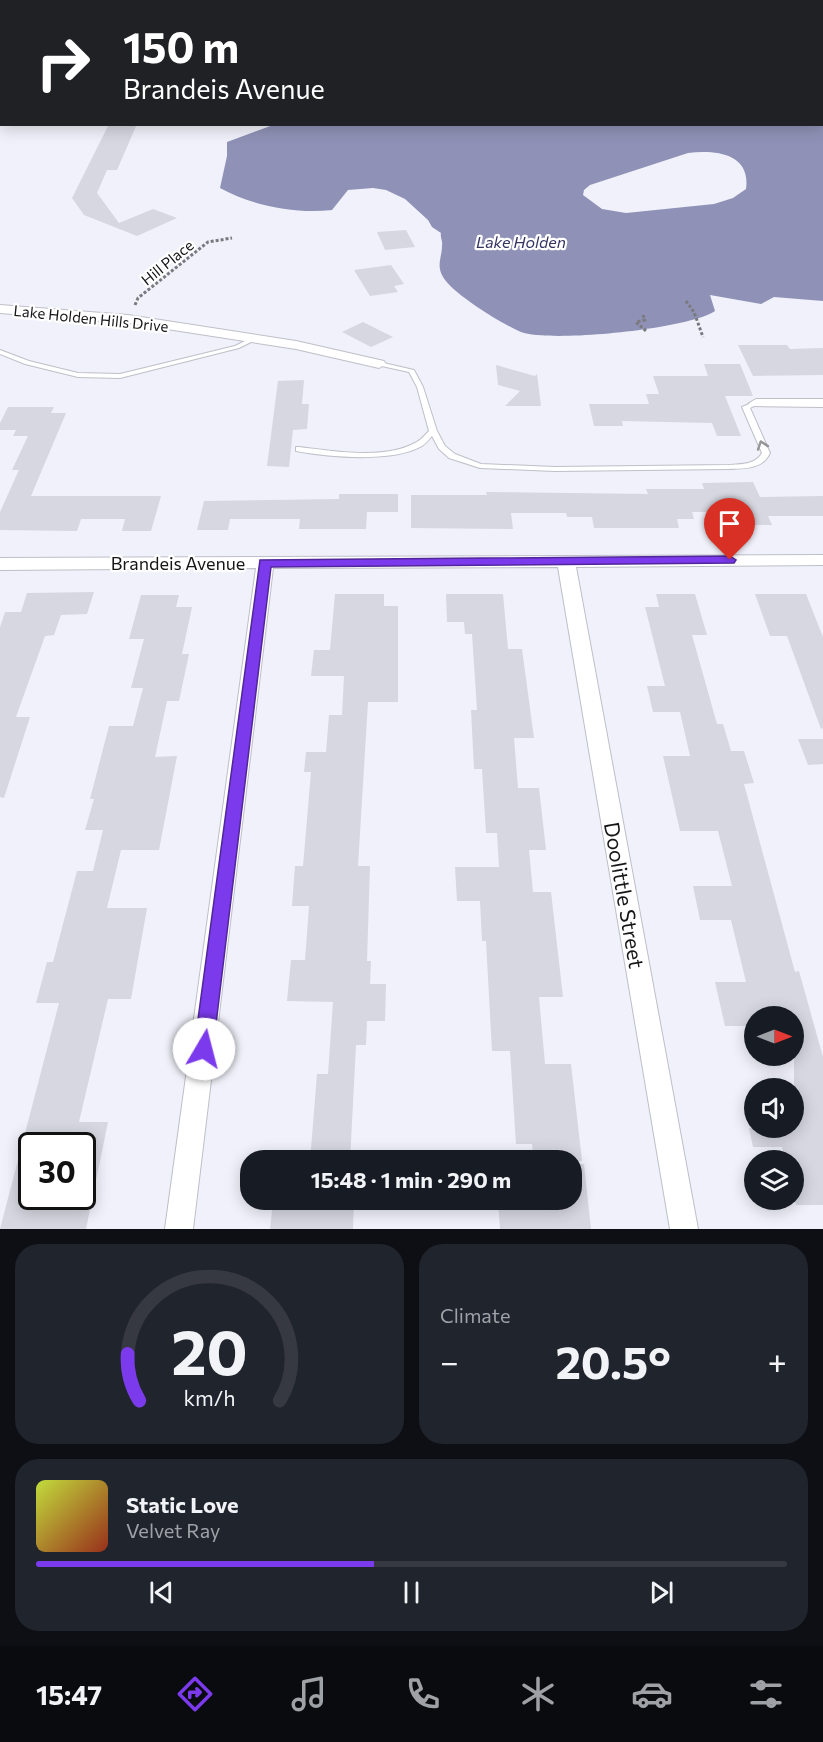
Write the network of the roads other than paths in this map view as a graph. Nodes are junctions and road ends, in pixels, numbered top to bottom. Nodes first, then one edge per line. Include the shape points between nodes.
1 (0, 309) edge
2 (253, 339) junction
3 (0, 352) edge
4 (379, 364) joint
5 (756, 403) joint
6 (823, 403) edge
7 (433, 430) junction
8 (299, 449) dead end
9 (823, 560) edge
10 (566, 561) junction
11 (265, 563) junction
12 (0, 564) edge
13 (179, 1229) edge
14 (684, 1229) edge

1 - 2 street, Lake Holden Hills Drive via 128,319
2 - 3 lane, Lake Holden Hills Drive via 237,347 120,376 78,375
2 - 4 street, Lake Holden Hills Drive
4 - 7 lane via 412,371
5 - 6 street
7 -> 5 lane via 452,456 480,466 544,469 753,465 766,453 746,407
7 - 8 lane via 418,446 384,453
9 - 10 street, Brandeis Avenue
10 - 11 street, Brandeis Avenue
10 - 14 street, Doolittle Street
11 - 12 street, Brandeis Avenue
11 - 13 street

